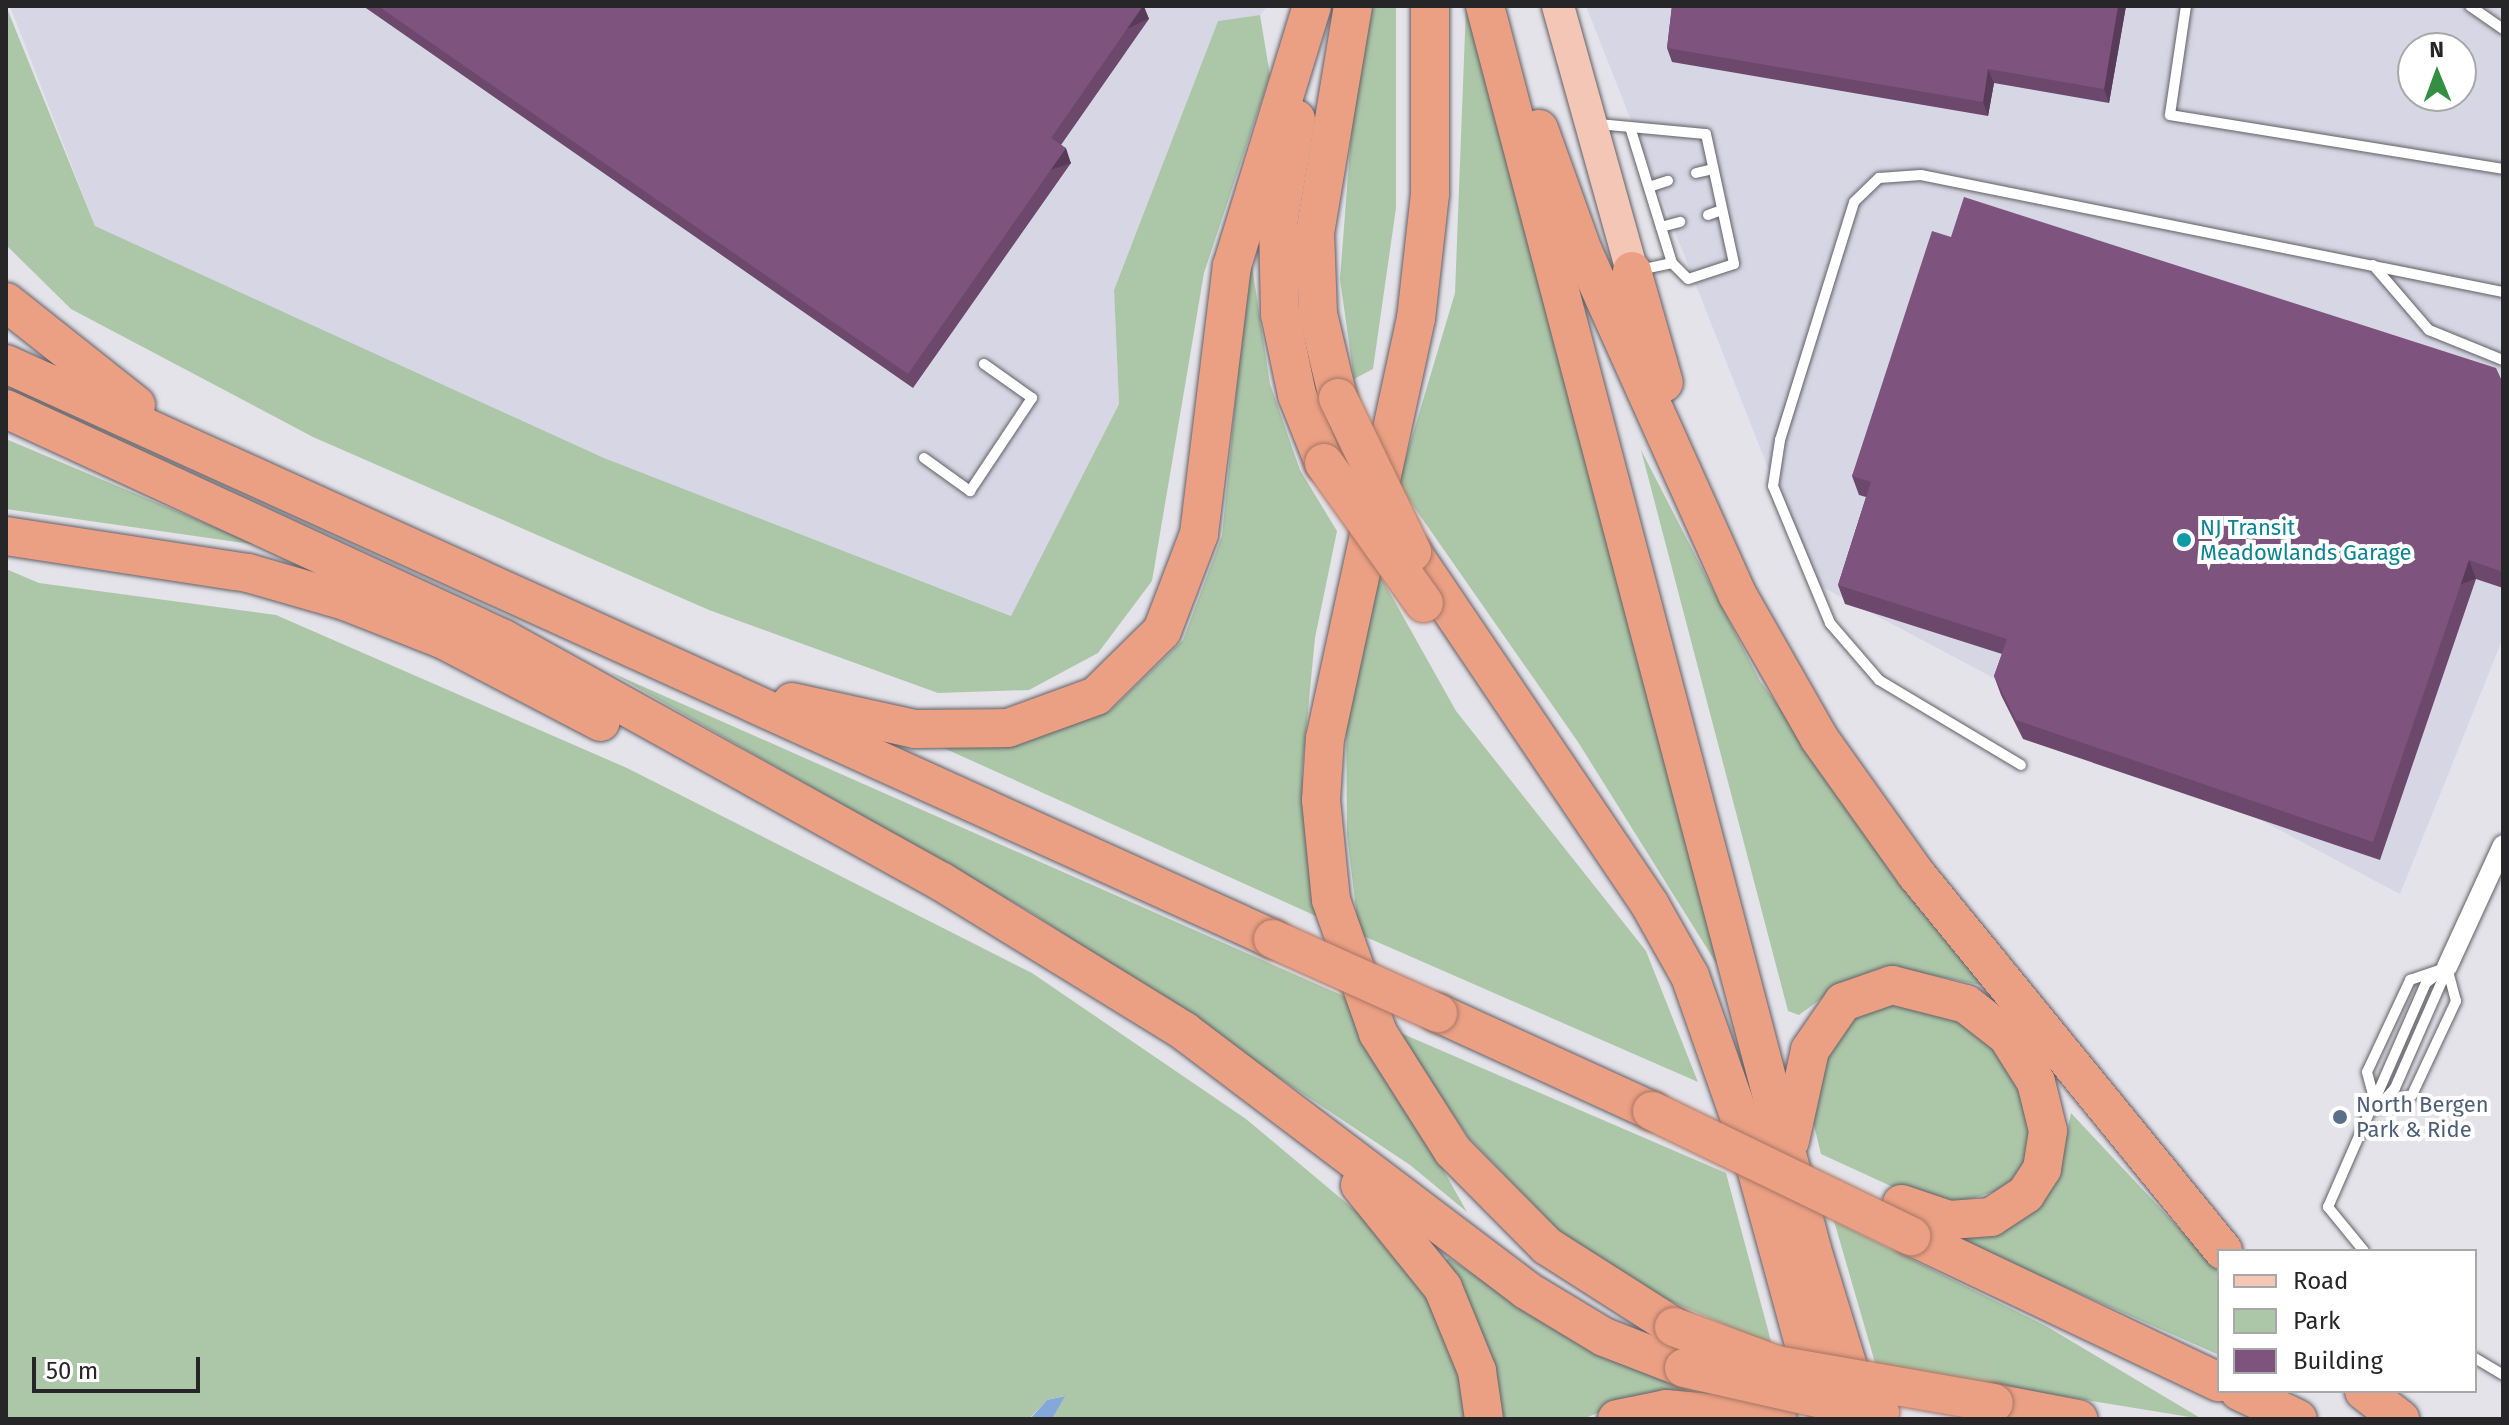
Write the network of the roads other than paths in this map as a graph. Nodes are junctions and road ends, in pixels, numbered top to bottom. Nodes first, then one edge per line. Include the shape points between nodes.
1 (1314, 6) edge
2 (1353, 6) edge
3 (1430, 6) edge
4 (1558, 6) edge
5 (2186, 6) edge
6 (2470, 6) edge
7 (1487, 15) edge
8 (2503, 29) edge
9 (1590, 124) junction
10 (1630, 127) junction
11 (1713, 169) junction
12 (2503, 169) edge
13 (1696, 173) dead end
14 (1668, 181) dead end
15 (1649, 187) junction
16 (1722, 210) junction
17 (1708, 215) dead end
18 (1680, 222) dead end
19 (1661, 227) junction
20 (1672, 263) junction
21 (2373, 265) junction
22 (1632, 271) junction
23 (2503, 292) edge
24 (6, 302) edge
25 (2503, 360) edge
26 (6, 364) edge
27 (984, 364) dead end
28 (6, 409) edge
29 (192, 448) junction
30 (1673, 449) junction
31 (924, 458) dead end
32 (6, 536) edge
33 (704, 681) junction
34 (1523, 718) junction
35 (2021, 765) dead end
36 (2503, 845) edge
37 (1079, 966) junction
38 (2447, 967) junction
39 (1267, 1093) junction
40 (2377, 1108) junction
41 (1789, 1152) junction
42 (1906, 1220) junction
43 (2221, 1249) edge
44 (2362, 1249) edge
45 (2477, 1359) edge
46 (2503, 1375) edge
47 (2217, 1381) edge
48 (1813, 1382) junction
49 (2243, 1393) edge
50 (2367, 1393) edge
51 (1484, 1419) edge
52 (1617, 1419) edge
53 (1778, 1419) edge
54 (1818, 1419) edge
55 (1826, 1419) edge
56 (1864, 1419) edge
57 (1924, 1419) edge
58 (2078, 1419) edge
59 (2298, 1419) edge
60 (2400, 1419) edge

1 - 33 highway via 1232,266 1192,563 1162,631 1132,667 1074,709 967,733 867,720
1 - 34 highway, bridge via 1277,257 1287,356 1324,463 1424,603
2 - 34 highway, bridge via 1315,233 1318,314 1338,398 1412,552
3 - 58 highway, bridge via 1430,194 1416,318 1325,738 1321,800 1331,900 1378,1033 1453,1151 1547,1246 1674,1327 1776,1365
4 - 9 main road
5 - 12 lane via 2170,115
6 - 8 lane
7 - 30 highway via 1521,73 1583,251
7 - 41 highway
9 - 10 lane
9 - 22 main road
10 - 11 lane via 1706,134
10 - 15 lane
11 - 13 lane
11 - 16 lane
14 - 15 lane
15 - 19 lane
16 - 17 lane
16 - 20 lane via 1734,264 1688,279
18 - 19 lane
19 - 20 lane
20 - 22 lane
21 - 23 lane
21 - 25 lane via 2429,330
21 - 35 lane via 1921,175 1879,178 1854,202 1780,440 1773,486 1830,623 1879,680
22 - 30 highway via 1666,388
24 - 29 highway
26 - 29 highway
27 - 31 lane via 1032,398 970,491
28 - 37 highway via 504,639
29 - 33 highway
30 - 43 highway via 1737,594 1842,774
32 - 37 highway via 248,573 395,620 514,674 932,900
33 - 42 highway, bridge via 1652,1111
34 - 48 highway via 1650,905 1698,994 1751,1150
36 - 38 street
37 - 39 highway
38 - 40 lane via 2395,1088
38 - 40 lane via 2426,983
38 - 40 lane via 2456,1001 2412,1095
38 - 40 lane via 2410,980 2367,1072
39 - 51 highway via 1427,1261 1469,1342
39 - 57 highway, bridge via 1536,1296 1604,1337 1684,1368
40 - 44 lane via 2328,1207
41 - 42 highway via 1810,1050 1843,1002 1892,985 1953,998 1992,1023 2028,1065 2047,1116 2045,1158 2026,1194 1991,1217
41 - 56 highway
42 - 47 highway
45 - 46 lane
48 - 54 highway
48 - 55 highway
49 - 59 highway
50 - 60 highway
52 - 53 highway via 1666,1409

